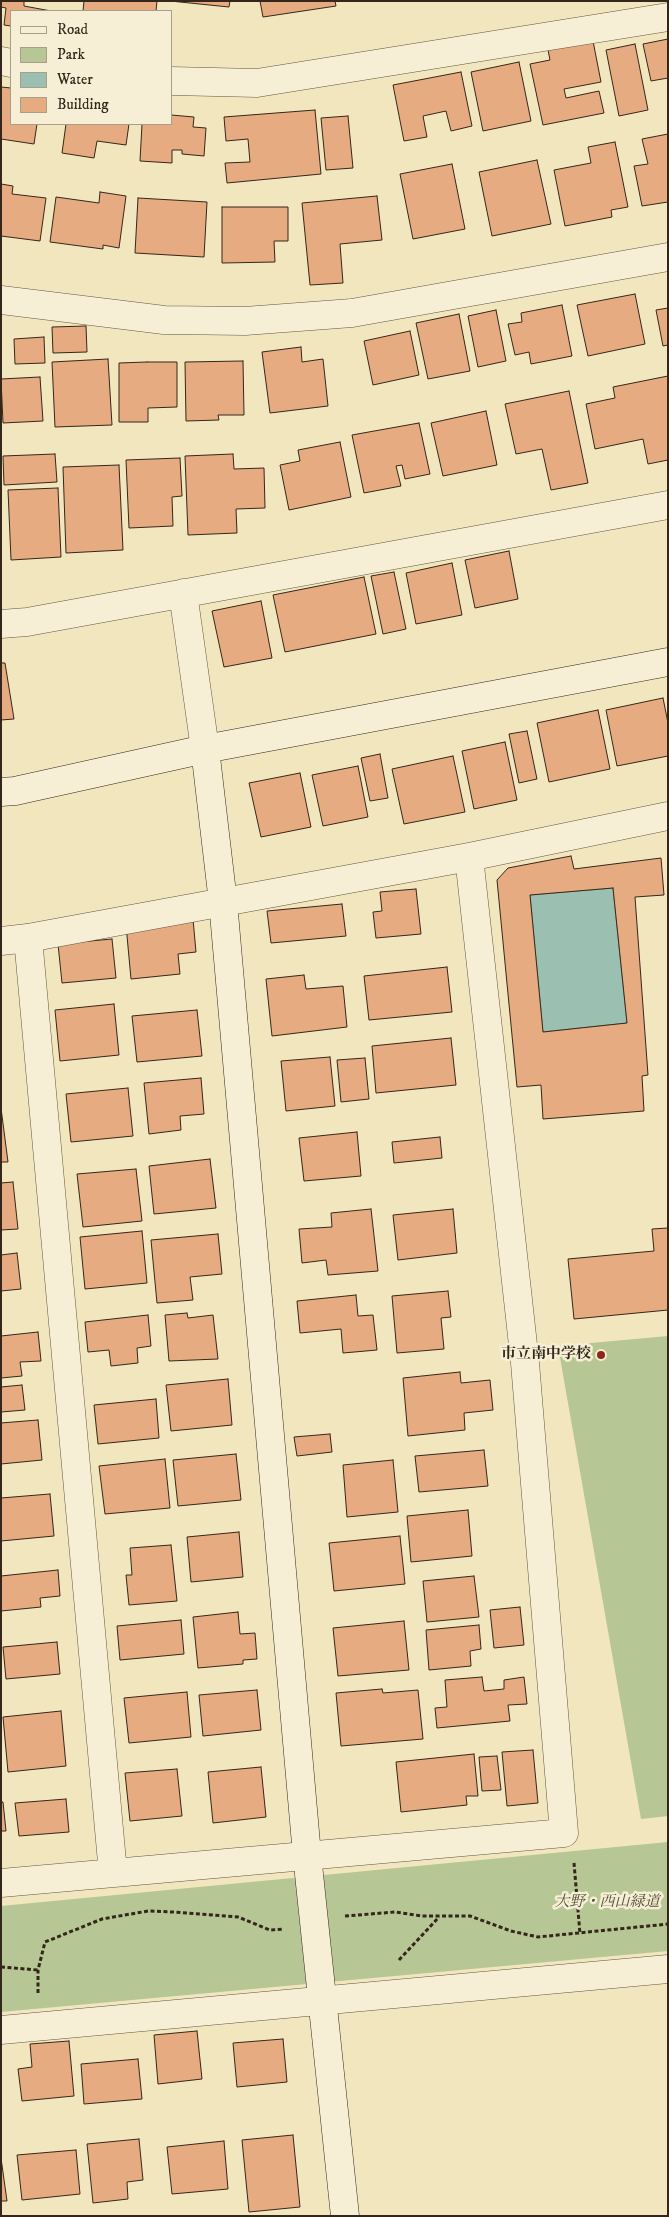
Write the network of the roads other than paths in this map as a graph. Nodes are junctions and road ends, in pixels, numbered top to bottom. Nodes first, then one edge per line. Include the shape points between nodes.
1 (668, 16) edge
2 (172, 81) edge
3 (668, 257) edge
4 (1, 300) edge
5 (668, 505) edge
6 (184, 593) junction
7 (1, 624) edge
8 (668, 662) edge
9 (205, 749) junction
10 (1, 792) edge
11 (668, 816) edge
12 (469, 856) junction
13 (223, 902) junction
14 (28, 938) junction
15 (1, 941) edge
16 (306, 1855) junction
17 (113, 1872) junction
18 (1, 1883) edge
19 (668, 1969) edge
20 (322, 2000) junction
21 (1, 2030) edge
22 (345, 2216) edge

1 - 2 street via 257,83
3 - 4 street via 352,312 245,321 164,320
5 - 6 street
6 - 7 street
6 - 9 street
8 - 9 street
9 - 10 street
9 - 13 street
11 - 12 street
12 - 13 street
12 - 16 street via 525,1362 564,1833
13 - 14 street
13 - 16 street
14 - 15 street
14 - 17 street
16 - 17 street
16 - 20 street
17 - 18 street
19 - 20 street
20 - 21 street
20 - 22 street

